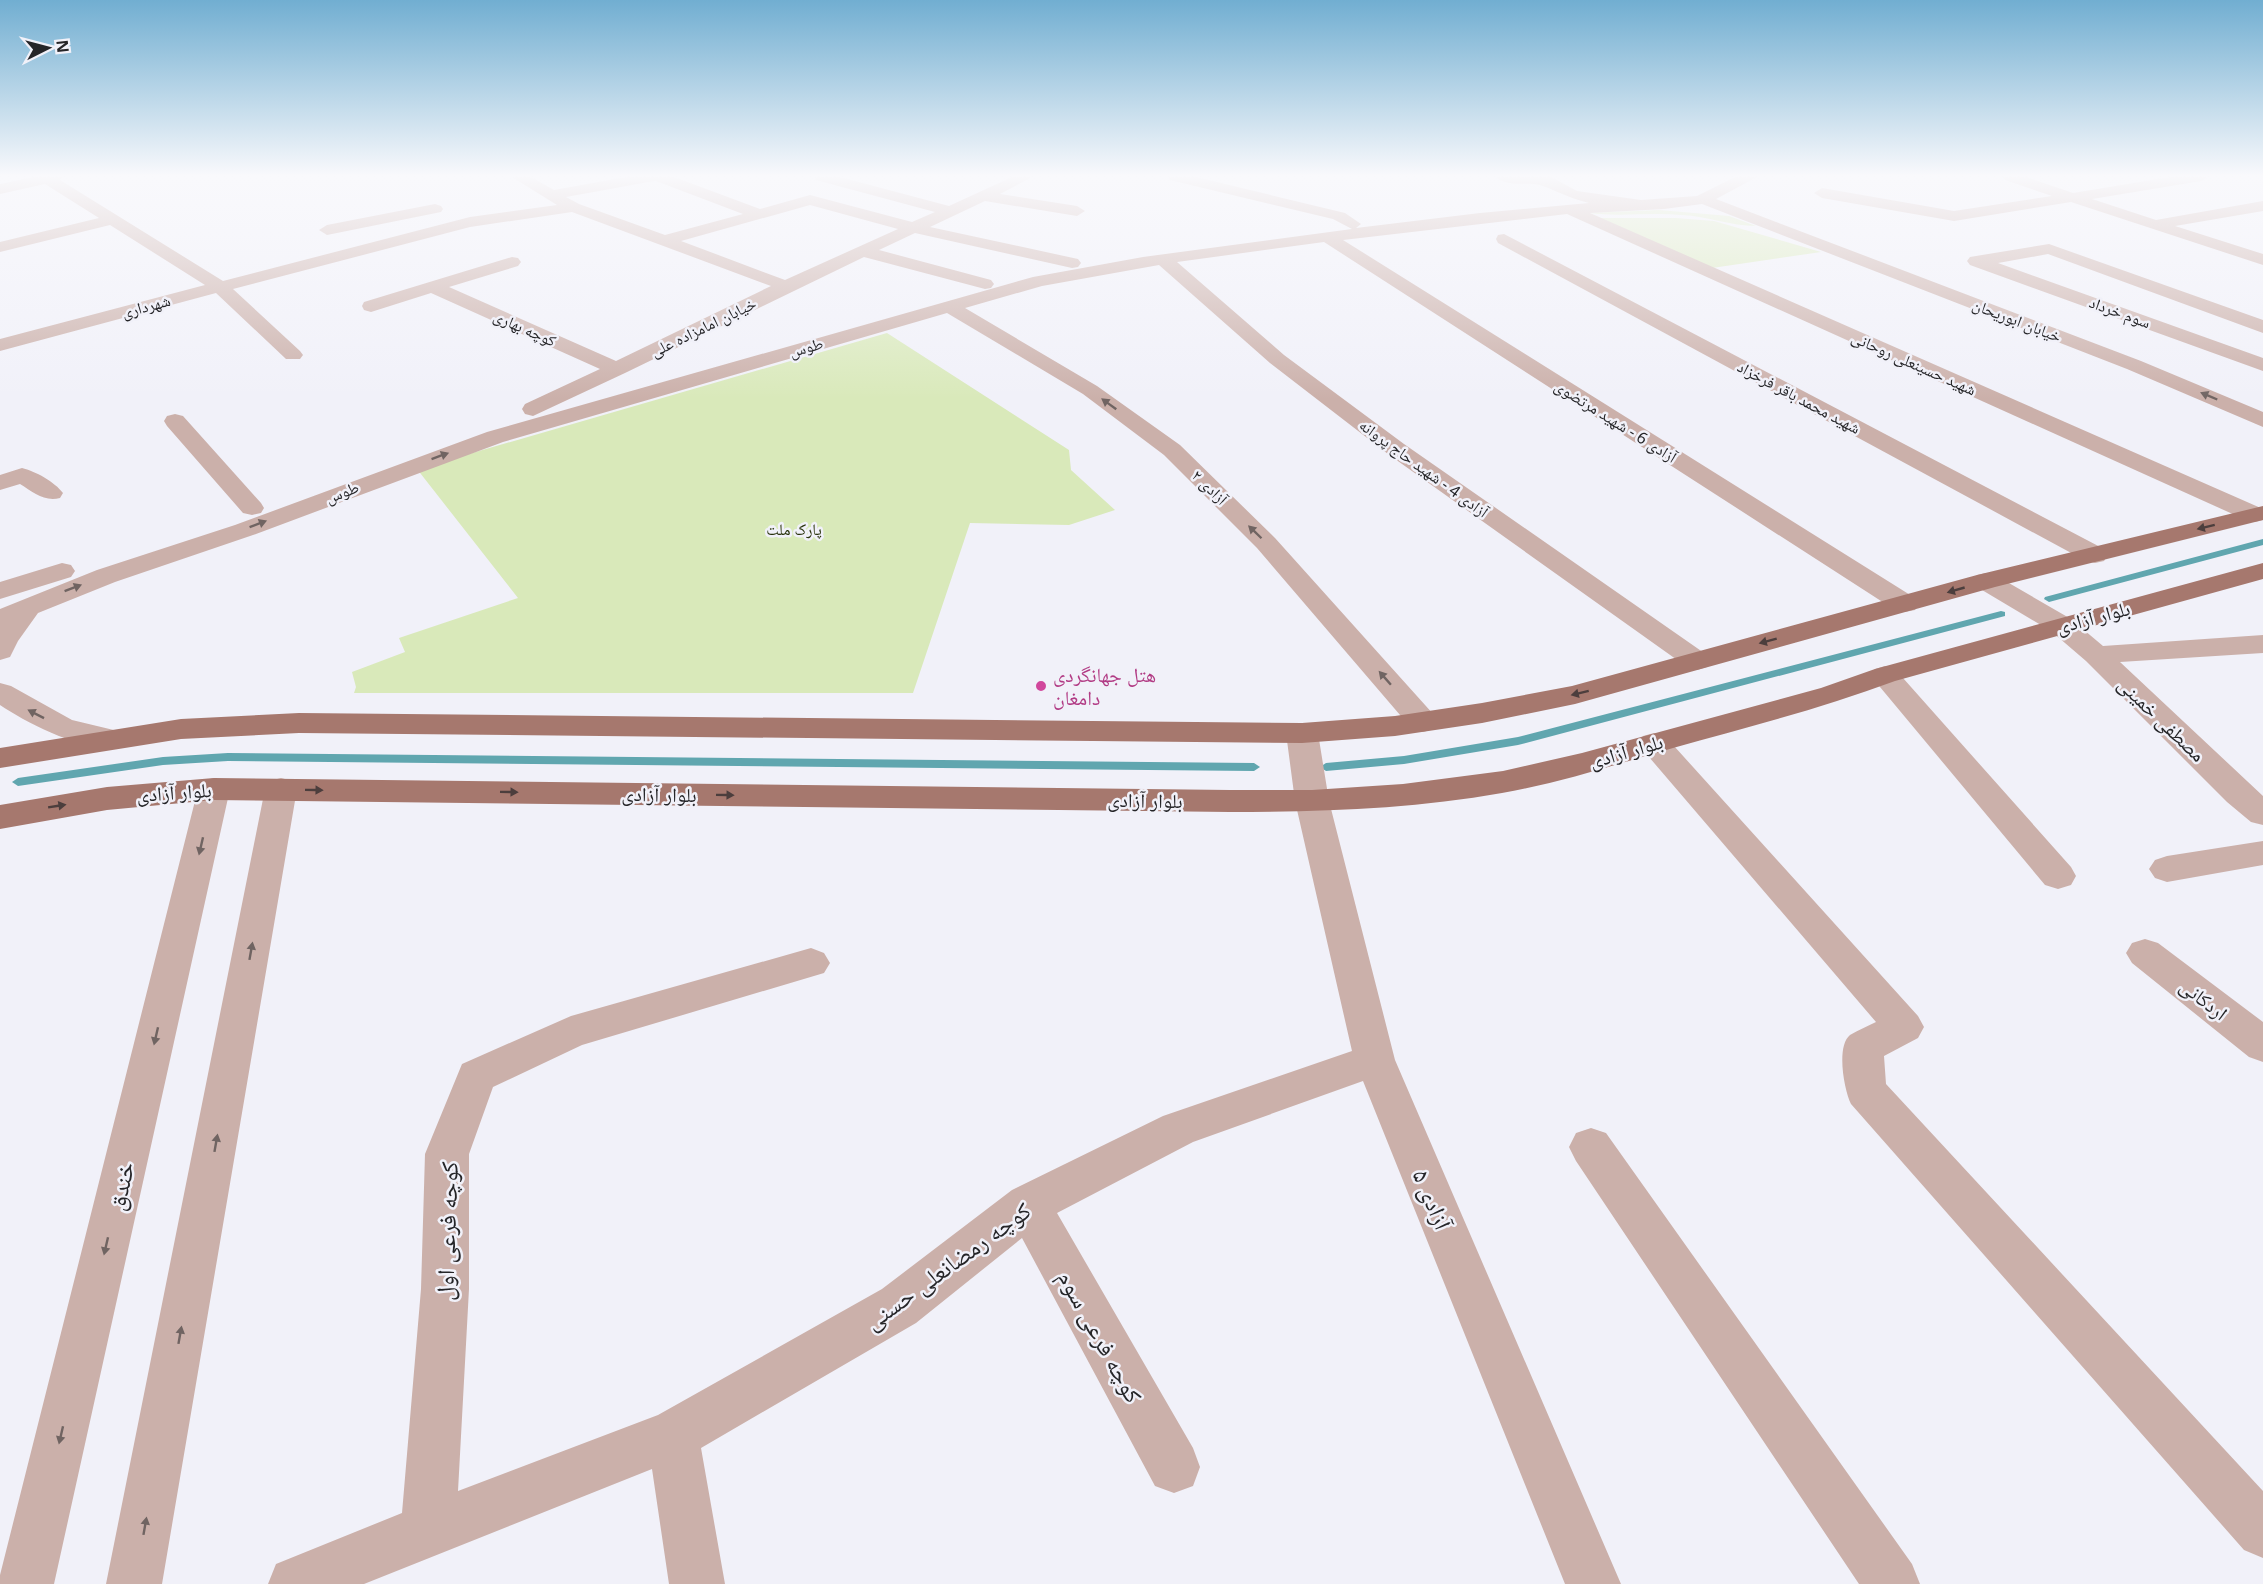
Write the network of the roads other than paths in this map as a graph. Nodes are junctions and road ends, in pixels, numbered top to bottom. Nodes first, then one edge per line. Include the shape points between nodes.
1 (163, 251) edge
2 (357, 251) edge
3 (691, 251) edge
4 (863, 251) joint
5 (1017, 251) edge
6 (1159, 251) edge
7 (1223, 251) edge
8 (1349, 251) edge
9 (1526, 251) edge
10 (1663, 251) edge
11 (1860, 251) edge
12 (2037, 251) edge
13 (2054, 251) edge
14 (2235, 251) edge
15 (1162, 259) junction
16 (2263, 260) edge
17 (512, 262) dead end
18 (1072, 263) junction
19 (986, 284) junction
20 (433, 286) junction
21 (786, 286) junction
22 (220, 287) junction
23 (371, 306) dead end
24 (950, 306) junction
25 (2263, 307) edge
26 (2228, 314) junction
27 (2263, 327) edge
28 (4, 340) edge
29 (293, 355) dead end
30 (2263, 365) edge
31 (615, 376) junction
32 (2263, 420) edge
33 (176, 421) dead end
34 (0, 483) edge
35 (51, 493) dead end
36 (252, 508) junction
37 (2259, 514) edge
38 (2095, 555) junction
39 (2263, 571) edge
40 (1986, 581) junction
41 (0, 591) edge
42 (1905, 604) junction
43 (30, 605) junction
44 (0, 619) edge
45 (2061, 625) junction
46 (2263, 644) edge
47 (0, 651) edge
48 (2096, 655) junction
49 (1696, 661) junction
50 (1885, 675) junction
51 (0, 692) edge
52 (1423, 722) junction
53 (1302, 733) junction
54 (111, 739) junction
55 (1654, 743) junction
56 (0, 758) edge
57 (214, 789) junction
58 (281, 789) junction
59 (2255, 799) edge
60 (1312, 801) junction
61 (0, 817) edge
62 (2263, 853) edge
63 (2167, 869) dead end
64 (2058, 876) dead end
65 (2145, 953) dead end
66 (811, 963) dead end
67 (2263, 1045) edge
68 (1375, 1060) junction
69 (1591, 1147) dead end
70 (1028, 1205) junction
71 (674, 1435) junction
72 (1174, 1467) dead end
73 (428, 1530) junction
74 (2263, 1531) edge
75 (26, 1584) edge
76 (135, 1584) edge
77 (296, 1584) edge
78 (697, 1584) edge
79 (1593, 1584) edge
80 (1892, 1584) edge

1 - 22 street
2 - 22 street, شهرداری
3 - 21 street
4 - 19 street
4 - 21 street, خیابان امامزاده علی
5 - 18 street
6 - 18 street, طوس
7 - 15 street, طوس
8 - 42 street, آزادی 6 - شهید مرتضوی
9 - 38 street, شهید محمد باقر فرخزاد
10 - 37 street, شهید حسینعلی روحانی
32 -> 11 street, خیابان ابوریحان
12 - 30 street, سوم خرداد via 1976,261
13 - 26 street, سوم خرداد
14 - 16 street
15 - 24 street, طوس via 1040,281
15 - 49 street, آزادی 4 - شهید حاج پروانه via 1277,358 1387,442
17 - 20 street
18 - 19 street, طوس
19 - 31 street, طوس
20 - 23 street
20 - 31 street, کوچه بهاری
21 - 31 street, خیابان امامزاده علی
22 - 28 street, شهرداری
22 - 29 street
43 -> 24 street, طوس via 495,437
52 -> 24 street, آزادی ۲ via 1266,543 1172,450 1090,390
25 - 26 street
26 - 27 street
31 - 36 street, طوس via 525,413
33 - 36 street
34 - 35 street via 22,476
36 - 41 street, طوس
37 -> 38 main road
38 - 40 main road
39 - 45 main road, بلوار آزادی
40 -> 42 main road
40 - 45 street, مصطفی خمینی
42 -> 49 main road
43 - 44 street, طوس
43 - 47 street
45 - 48 street, مصطفی خمینی
45 - 50 main road, بلوار آزادی
46 - 48 street
48 - 59 street, مصطفی خمینی
49 -> 52 main road via 1575,695
50 - 55 main road, بلوار آزادی
50 - 64 street
54 -> 51 street via 62,727
52 - 53 main road
53 - 54 main road via 299,723 181,729
53 - 60 street, آزادی ۵
54 - 56 main road
55 - 60 main road, بلوار آزادی via 1503,782 1403,795
55 - 74 street via 1904,1027 1863,1048 1866,1091
57 - 58 main road, بلوار آزادی
61 -> 57 main road, بلوار آزادی via 156,791
57 -> 75 street, خندق
58 -> 60 main road, بلوار آزادی
76 -> 58 street
60 - 68 street, آزادی ۵
62 - 63 street
65 - 67 street, اردکانی
66 - 73 street, کوچه فرعی اول via 571,1032 477,1076 447,1154 445,1289
68 - 70 street, کوچه رمضانعلی حسنی via 1178,1129
68 - 79 street, آزادی ۵
69 - 80 street
70 - 71 street, کوچه رمضانعلی حسنی via 899,1306
70 - 72 street, کوچه فرعی سوم
71 - 73 street, کوچه رمضانعلی حسنی
71 - 78 street
73 - 77 street, کوچه رمضانعلی حسنی

